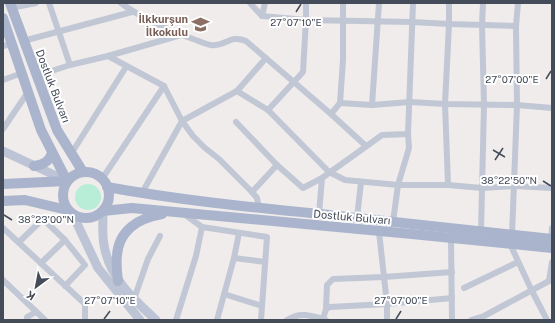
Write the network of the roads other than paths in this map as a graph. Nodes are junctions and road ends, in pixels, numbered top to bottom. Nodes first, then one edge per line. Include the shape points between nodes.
1 (36, 3) edge
2 (49, 3) edge
3 (121, 3) edge
4 (250, 3) edge
5 (265, 3) edge
6 (306, 3) edge
7 (343, 3) edge
8 (379, 3) edge
9 (413, 3) edge
10 (448, 3) edge
11 (483, 3) edge
12 (518, 3) edge
13 (11, 6) edge
14 (132, 12) junction
15 (262, 16) junction
16 (3, 18) edge
17 (306, 20) junction
18 (343, 21) junction
19 (378, 22) junction
20 (412, 22) junction
21 (449, 24) junction
22 (482, 25) junction
23 (516, 26) junction
24 (59, 32) junction
25 (181, 35) junction
26 (23, 41) junction
27 (7, 45) edge
28 (108, 56) junction
29 (266, 58) junction
30 (70, 65) junction
31 (126, 67) junction
32 (22, 73) junction
33 (36, 76) junction
34 (3, 80) edge
35 (294, 82) junction
36 (164, 86) junction
37 (237, 91) junction
38 (28, 92) junction
39 (410, 102) junction
40 (340, 103) junction
41 (445, 104) junction
42 (372, 105) junction
43 (484, 105) junction
44 (517, 105) junction
45 (552, 108) edge
46 (268, 110) junction
47 (331, 114) junction
48 (182, 121) junction
49 (236, 122) dead end
50 (3, 128) edge
51 (408, 134) junction
52 (366, 146) junction
53 (3, 151) edge
54 (52, 152) junction
55 (71, 154) junction
56 (277, 165) junction
57 (34, 166) junction
58 (83, 172) junction
59 (329, 172) junction
60 (322, 178) junction
61 (67, 181) junction
62 (360, 182) junction
63 (105, 183) junction
64 (3, 184) edge
65 (398, 185) junction
66 (448, 185) junction
67 (514, 186) junction
68 (482, 188) junction
69 (552, 188) edge
70 (252, 192) junction
71 (142, 193) junction
72 (3, 201) edge
73 (259, 208) junction
74 (103, 211) junction
75 (70, 212) junction
76 (179, 213) junction
77 (319, 214) junction
78 (357, 218) junction
79 (394, 222) junction
80 (202, 227) junction
81 (3, 228) edge
82 (552, 228) edge
83 (481, 231) junction
84 (379, 232) junction
85 (239, 233) junction
86 (160, 236) dead end
87 (451, 239) junction
88 (552, 239) edge
89 (65, 240) junction
90 (511, 240) junction
91 (19, 242) junction
92 (552, 248) edge
93 (234, 258) junction
94 (265, 262) junction
95 (518, 262) junction
96 (552, 262) edge
97 (41, 263) junction
98 (452, 272) junction
99 (384, 277) junction
100 (3, 280) edge
101 (118, 281) junction
102 (550, 281) edge
103 (65, 286) junction
104 (464, 288) dead end
105 (532, 291) junction
106 (224, 294) junction
107 (452, 298) junction
108 (134, 299) junction
109 (387, 304) junction
110 (262, 306) junction
111 (326, 309) junction
112 (36, 312) junction
113 (552, 317) edge
114 (25, 319) edge
115 (325, 319) edge
116 (45, 320) edge
117 (85, 320) edge
118 (139, 320) edge
119 (156, 320) edge
120 (176, 320) edge
121 (217, 320) edge
122 (261, 320) edge
123 (287, 320) edge
124 (387, 320) edge
125 (452, 320) edge
126 (471, 320) edge
127 (547, 320) edge

1 - 13 street
2 - 24 street
3 - 14 street
4 - 15 street
5 - 15 street
6 - 17 street
7 - 18 street
8 - 19 street
9 - 20 street
10 - 21 street
11 - 22 street
12 - 23 street
13 - 26 main road, Dostluk Bulvarı
14 - 24 street
14 - 25 street
15 - 17 street
16 - 27 main road
17 - 18 street
17 - 35 street via 303,72
18 - 19 street
18 - 40 street
19 - 20 street
19 - 42 street
20 - 21 street
20 - 39 street
21 - 22 street
21 - 41 street
22 - 23 street
22 - 43 street
23 - 44 street
24 - 26 street
24 - 30 street
25 - 28 street
25 - 29 street via 212,45 239,39
26 - 33 main road, Dostluk Bulvarı
27 - 32 main road
28 - 30 street
28 - 31 street
29 - 35 street
29 - 37 street
30 - 33 street
31 - 36 street
31 - 55 street
32 - 34 street
32 - 38 main road
33 - 55 main road, Dostluk Bulvarı via 57,130
35 - 46 street
35 - 47 street
36 - 48 street
36 - 63 street
37 - 46 street
37 - 48 street
38 - 50 street
38 - 54 main road via 41,130
39 - 41 street
39 - 42 street
39 - 51 street
40 - 42 street
40 - 47 street
41 - 43 street
41 - 66 street
43 - 44 street
43 - 68 street
44 - 45 street
44 - 67 street
46 - 59 street
47 - 52 street
48 - 70 street via 199,142
48 - 71 street
49 - 56 street
51 - 52 street via 382,135
51 - 65 street via 408,154
52 - 59 street
53 - 57 main road
54 - 57 main road via 46,163
54 - 61 main road
55 - 58 main road, Dostluk Bulvarı
56 - 60 street via 303,188
56 - 70 street
57 - 61 main road
58 - 61 main road
58 - 63 main road, Dostluk Bulvarı via 93,173
59 - 60 street
59 - 62 street via 345,180
60 - 77 street
61 - 64 main road
61 - 75 main road via 62,196
62 - 65 street
62 - 78 street
63 - 71 main road, Dostluk Bulvarı
63 - 74 main road via 109,200
65 - 66 street
65 - 79 street
66 - 68 street
67 - 68 street
67 - 69 street
67 - 90 street
68 - 83 street
70 - 73 street via 257,198
71 - 73 main road, Dostluk Bulvarı
72 - 75 main road, Dostluk Bulvarı via 25,200
73 - 77 main road, Dostluk Bulvarı
74 - 75 main road, Dostluk Bulvarı via 86,219
74 - 76 main road, Dostluk Bulvarı via 132,208
74 - 101 main road via 104,245
75 - 118 main road via 98,268
76 - 80 street
76 - 84 main road, Dostluk Bulvarı
76 - 101 main road via 142,219 132,225 122,238 117,255
77 - 78 main road, Dostluk Bulvarı
78 - 79 main road, Dostluk Bulvarı
79 - 83 main road, Dostluk Bulvarı
80 - 85 street
80 - 120 street via 196,256
81 - 91 street
82 - 88 street
83 - 90 main road, Dostluk Bulvarı
84 - 87 main road, Dostluk Bulvarı
84 - 99 street
85 - 93 street
85 - 94 street via 268,237
86 - 108 street via 148,259
87 - 90 main road, Dostluk Bulvarı
87 - 98 street
88 - 90 main road, Dostluk Bulvarı
89 - 91 street via 43,219
89 - 97 street
89 - 103 street via 85,265
90 - 92 main road, Dostluk Bulvarı
90 - 95 street
91 - 97 street
93 - 94 street
93 - 106 street
94 - 110 street
95 - 104 street
95 - 105 street
96 - 102 street
97 - 103 street
98 - 99 street
98 - 107 street
99 - 109 street
99 - 111 street via 333,279 327,286
100 - 112 street
101 - 108 main road
102 - 105 street
103 - 117 street via 85,304
105 - 126 street
105 - 127 street
106 - 110 street
106 - 121 street
107 - 109 street
107 - 125 street
108 - 119 main road
109 - 111 street via 330,306
109 - 124 street
110 - 122 street
111 - 115 street
112 - 114 street
112 - 116 street
113 - 127 street
115 - 123 street via 304,314 295,315

